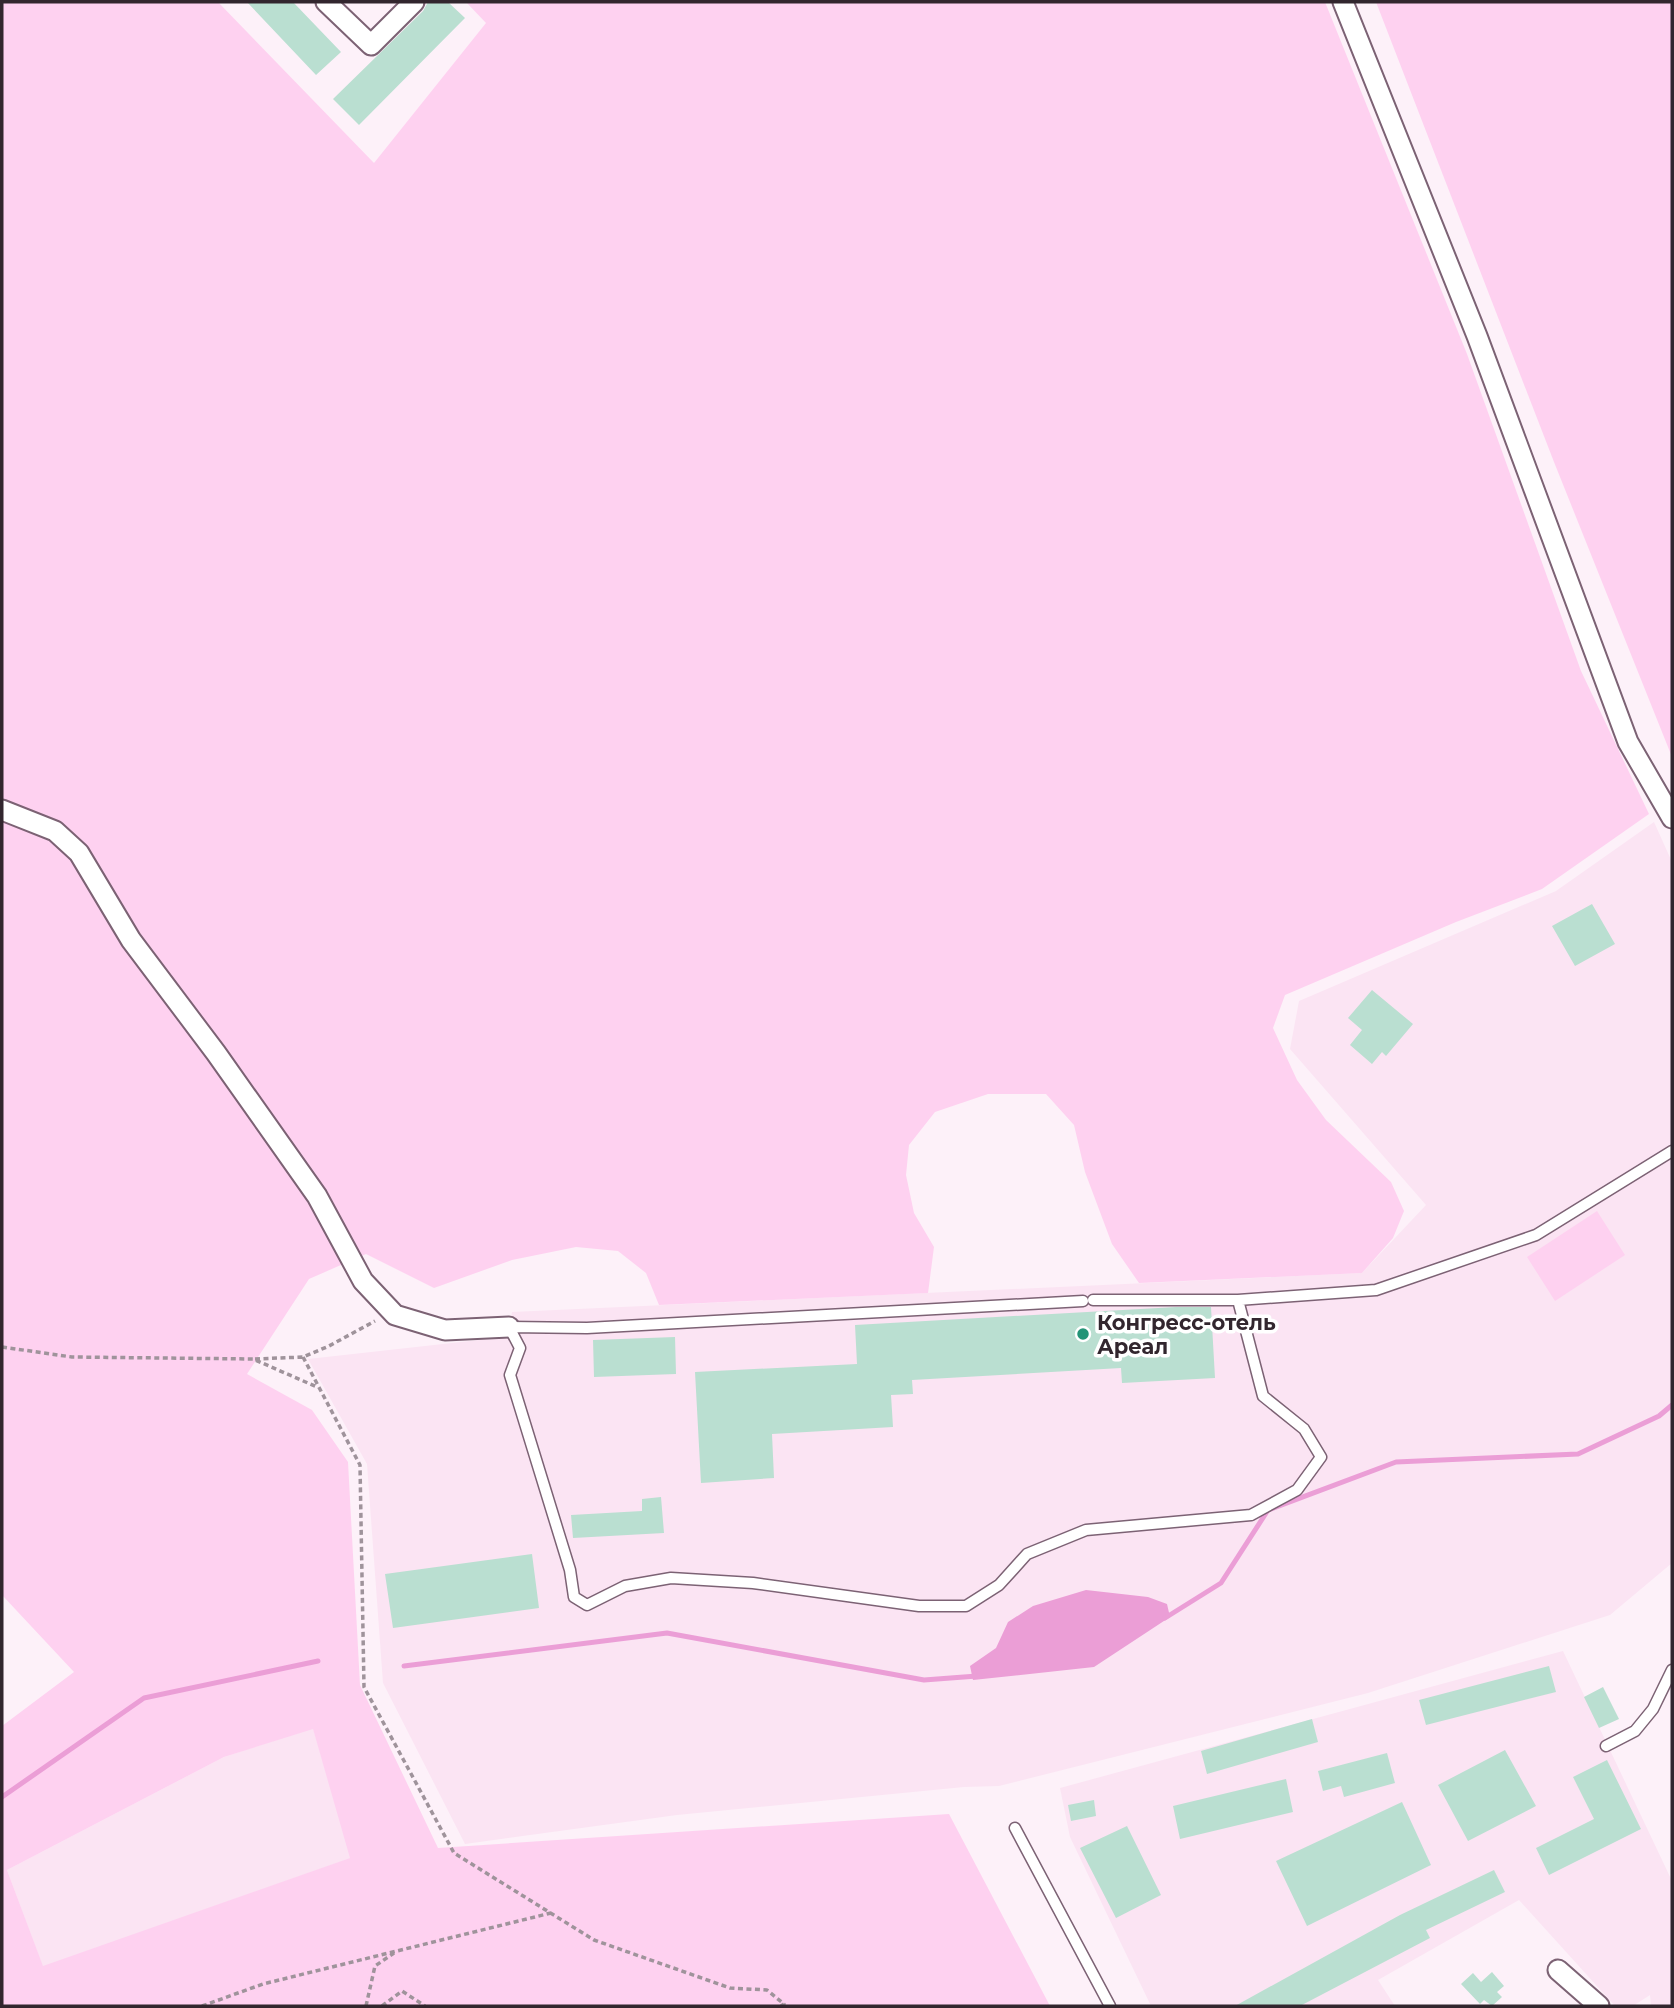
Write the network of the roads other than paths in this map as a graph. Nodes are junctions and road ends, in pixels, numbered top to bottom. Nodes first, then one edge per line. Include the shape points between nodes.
1 (326, 2) edge
2 (414, 2) edge
3 (1343, 2) edge
4 (2, 810) edge
5 (1672, 818) edge
6 (1672, 1151) edge
7 (1238, 1300) junction
8 (509, 1327) junction
9 (1672, 1670) edge
10 (1606, 1746) dead end
11 (1015, 1828) dead end
12 (1558, 1970) dead end
13 (1110, 2006) edge
14 (1599, 2006) edge

1 - 2 street via 371,45
3 - 5 street via 1477,336 1628,742
4 - 8 street via 55,831 79,853 131,940 317,1196 363,1281 395,1315 445,1330
6 - 7 lane via 1536,1235 1388,1286
7 - 8 lane via 1088,1301 587,1328
7 - 8 lane via 1263,1396 1304,1429 1321,1457 1297,1490 1251,1515 1086,1530 1027,1554 999,1585 966,1606 919,1606 753,1583 671,1578 625,1586 587,1605 574,1597 570,1570 510,1375 520,1348
9 - 10 lane via 1653,1710 1635,1731
11 - 13 lane
12 - 14 street

